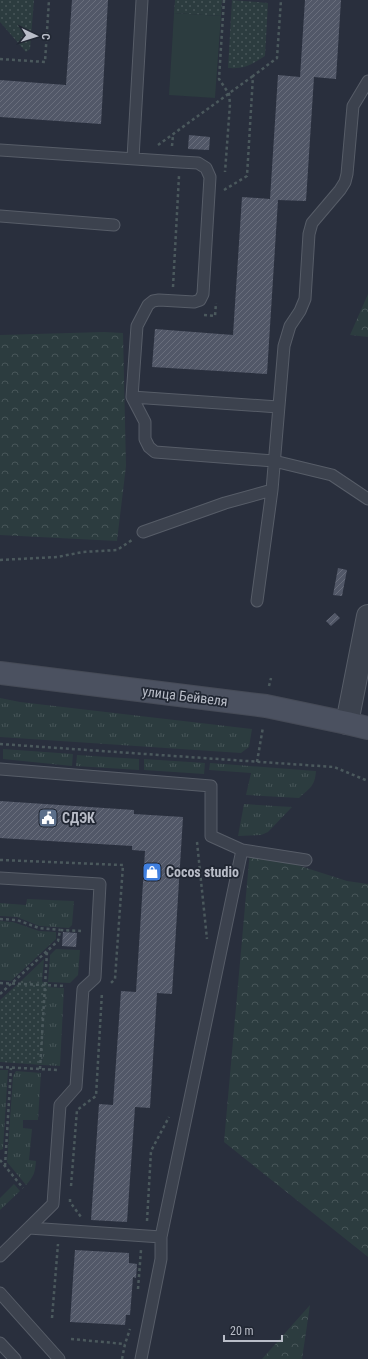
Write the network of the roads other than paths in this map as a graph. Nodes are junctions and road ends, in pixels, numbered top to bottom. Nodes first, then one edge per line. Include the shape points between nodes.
1 (142, 0) edge
2 (368, 81) edge
3 (0, 150) edge
4 (136, 158) junction
5 (0, 216) edge
6 (114, 225) dead end
7 (132, 397) junction
8 (278, 407) junction
9 (274, 461) junction
10 (272, 490) junction
11 (368, 500) edge
12 (143, 532) road end
13 (257, 601) dead end
14 (368, 616) edge
15 (0, 673) edge
16 (347, 723) junction
17 (368, 728) edge
18 (0, 769) edge
19 (242, 850) junction
20 (306, 860) dead end
21 (0, 878) edge
22 (29, 1228) junction
23 (161, 1237) junction
24 (0, 1256) edge
25 (0, 1293) edge
26 (0, 1343) edge
27 (15, 1359) edge
28 (59, 1359) edge
29 (141, 1359) edge

1 - 4 lane
2 - 8 lane via 353,106 345,182 312,223 305,298 290,326 284,346
3 - 4 lane
4 - 7 lane via 198,163 206,168 210,177 203,294 200,300 194,302 153,301 148,305 137,326
5 - 6 lane
7 - 8 lane
7 - 9 lane via 145,422 148,447 155,452
8 - 9 lane
9 - 10 lane
9 - 11 lane via 332,474
10 - 12 lane via 225,503
10 - 13 lane
14 - 16 street
15 - 16 main road, улица Бейвеля via 266,706
16 - 17 main road, улица Бейвеля
18 - 19 lane via 211,786 211,836
19 - 20 lane
19 - 23 lane
21 - 22 lane via 100,884 95,978 83,989 76,1087 60,1105 53,1204
22 - 23 lane
22 - 24 lane
23 - 29 lane via 161,1259
25 - 28 lane
26 - 27 lane

